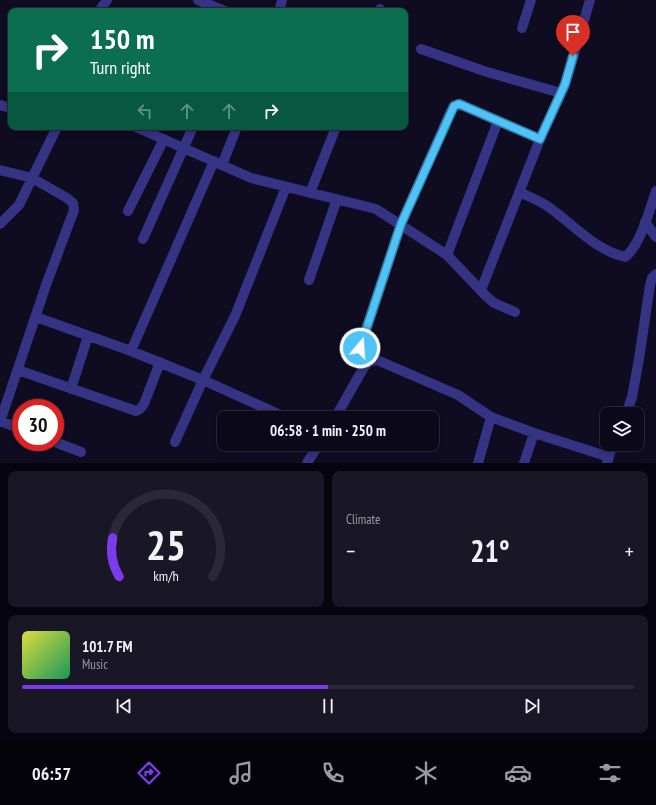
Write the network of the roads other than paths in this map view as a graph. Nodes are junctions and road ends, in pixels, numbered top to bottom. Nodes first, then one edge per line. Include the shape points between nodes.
1 (198, 0) edge
2 (531, 0) edge
3 (590, 0) edge
4 (218, 8) edge
5 (522, 28) dead end
6 (421, 49) dead end
7 (561, 93) junction
8 (498, 121) junction
9 (56, 130) edge
10 (143, 130) edge
11 (192, 130) edge
12 (235, 130) edge
13 (335, 130) edge
14 (164, 139) junction
15 (540, 139) junction
16 (185, 148) junction
17 (218, 163) junction
18 (0, 170) edge
19 (32, 178) junction
20 (286, 188) junction
21 (656, 191) edge
22 (519, 192) junction
23 (310, 193) junction
24 (336, 199) junction
25 (128, 212) dead end
26 (645, 222) junction
27 (0, 224) edge
28 (401, 224) junction
29 (656, 237) edge
30 (143, 239) dead end
31 (447, 255) junction
32 (656, 274) edge
33 (308, 280) dead end
34 (481, 290) junction
35 (515, 312) dead end
36 (36, 317) junction
37 (88, 336) junction
38 (131, 351) junction
39 (160, 362) junction
40 (369, 362) junction
41 (18, 370) junction
42 (203, 380) junction
43 (71, 389) junction
44 (628, 407) edge
45 (272, 411) edge
46 (339, 411) edge
47 (491, 417) junction
48 (0, 422) edge
49 (12, 426) edge
50 (534, 433) junction
51 (175, 442) dead end
52 (64, 445) edge
53 (315, 451) edge
54 (81, 452) dead end
55 (608, 460) edge
56 (307, 463) edge
57 (478, 463) edge
58 (524, 463) edge

1 - 4 street
2 - 5 street
3 - 7 street
6 - 7 street via 487,72
7 - 15 street
8 - 15 street
8 - 28 street via 459,104 454,106
8 - 31 street
9 - 19 street
10 - 14 street
11 - 16 street
12 - 17 street
13 - 23 street
14 - 16 street
14 - 25 street
15 - 22 street
16 - 17 street
16 - 30 street
17 - 20 street via 251,178
17 - 38 street
18 - 19 street
19 - 27 street via 19,205
19 - 36 street via 67,198 73,204 74,210
20 - 23 street
20 - 42 street via 235,316
21 - 26 street
22 - 26 street via 550,207 592,242 618,256 625,257 631,253
22 - 34 street
23 - 24 street
24 - 28 street via 376,209
24 - 33 street
26 - 29 street
28 - 31 street
28 - 40 street via 360,348 361,354
31 - 34 street
32 - 44 street via 650,285 636,376
34 - 35 street via 494,303
36 - 37 street
36 - 41 street
37 - 38 street
37 - 43 street
38 - 39 street
39 - 42 street
39 - 43 street via 144,404 136,411
40 - 46 street
40 - 47 street via 383,362 458,395
41 - 43 street
41 - 48 street
42 - 45 street
42 - 51 street
47 - 50 street
47 - 57 street
48 - 49 street
50 - 55 street
50 - 58 street
52 - 54 street
53 - 56 street

